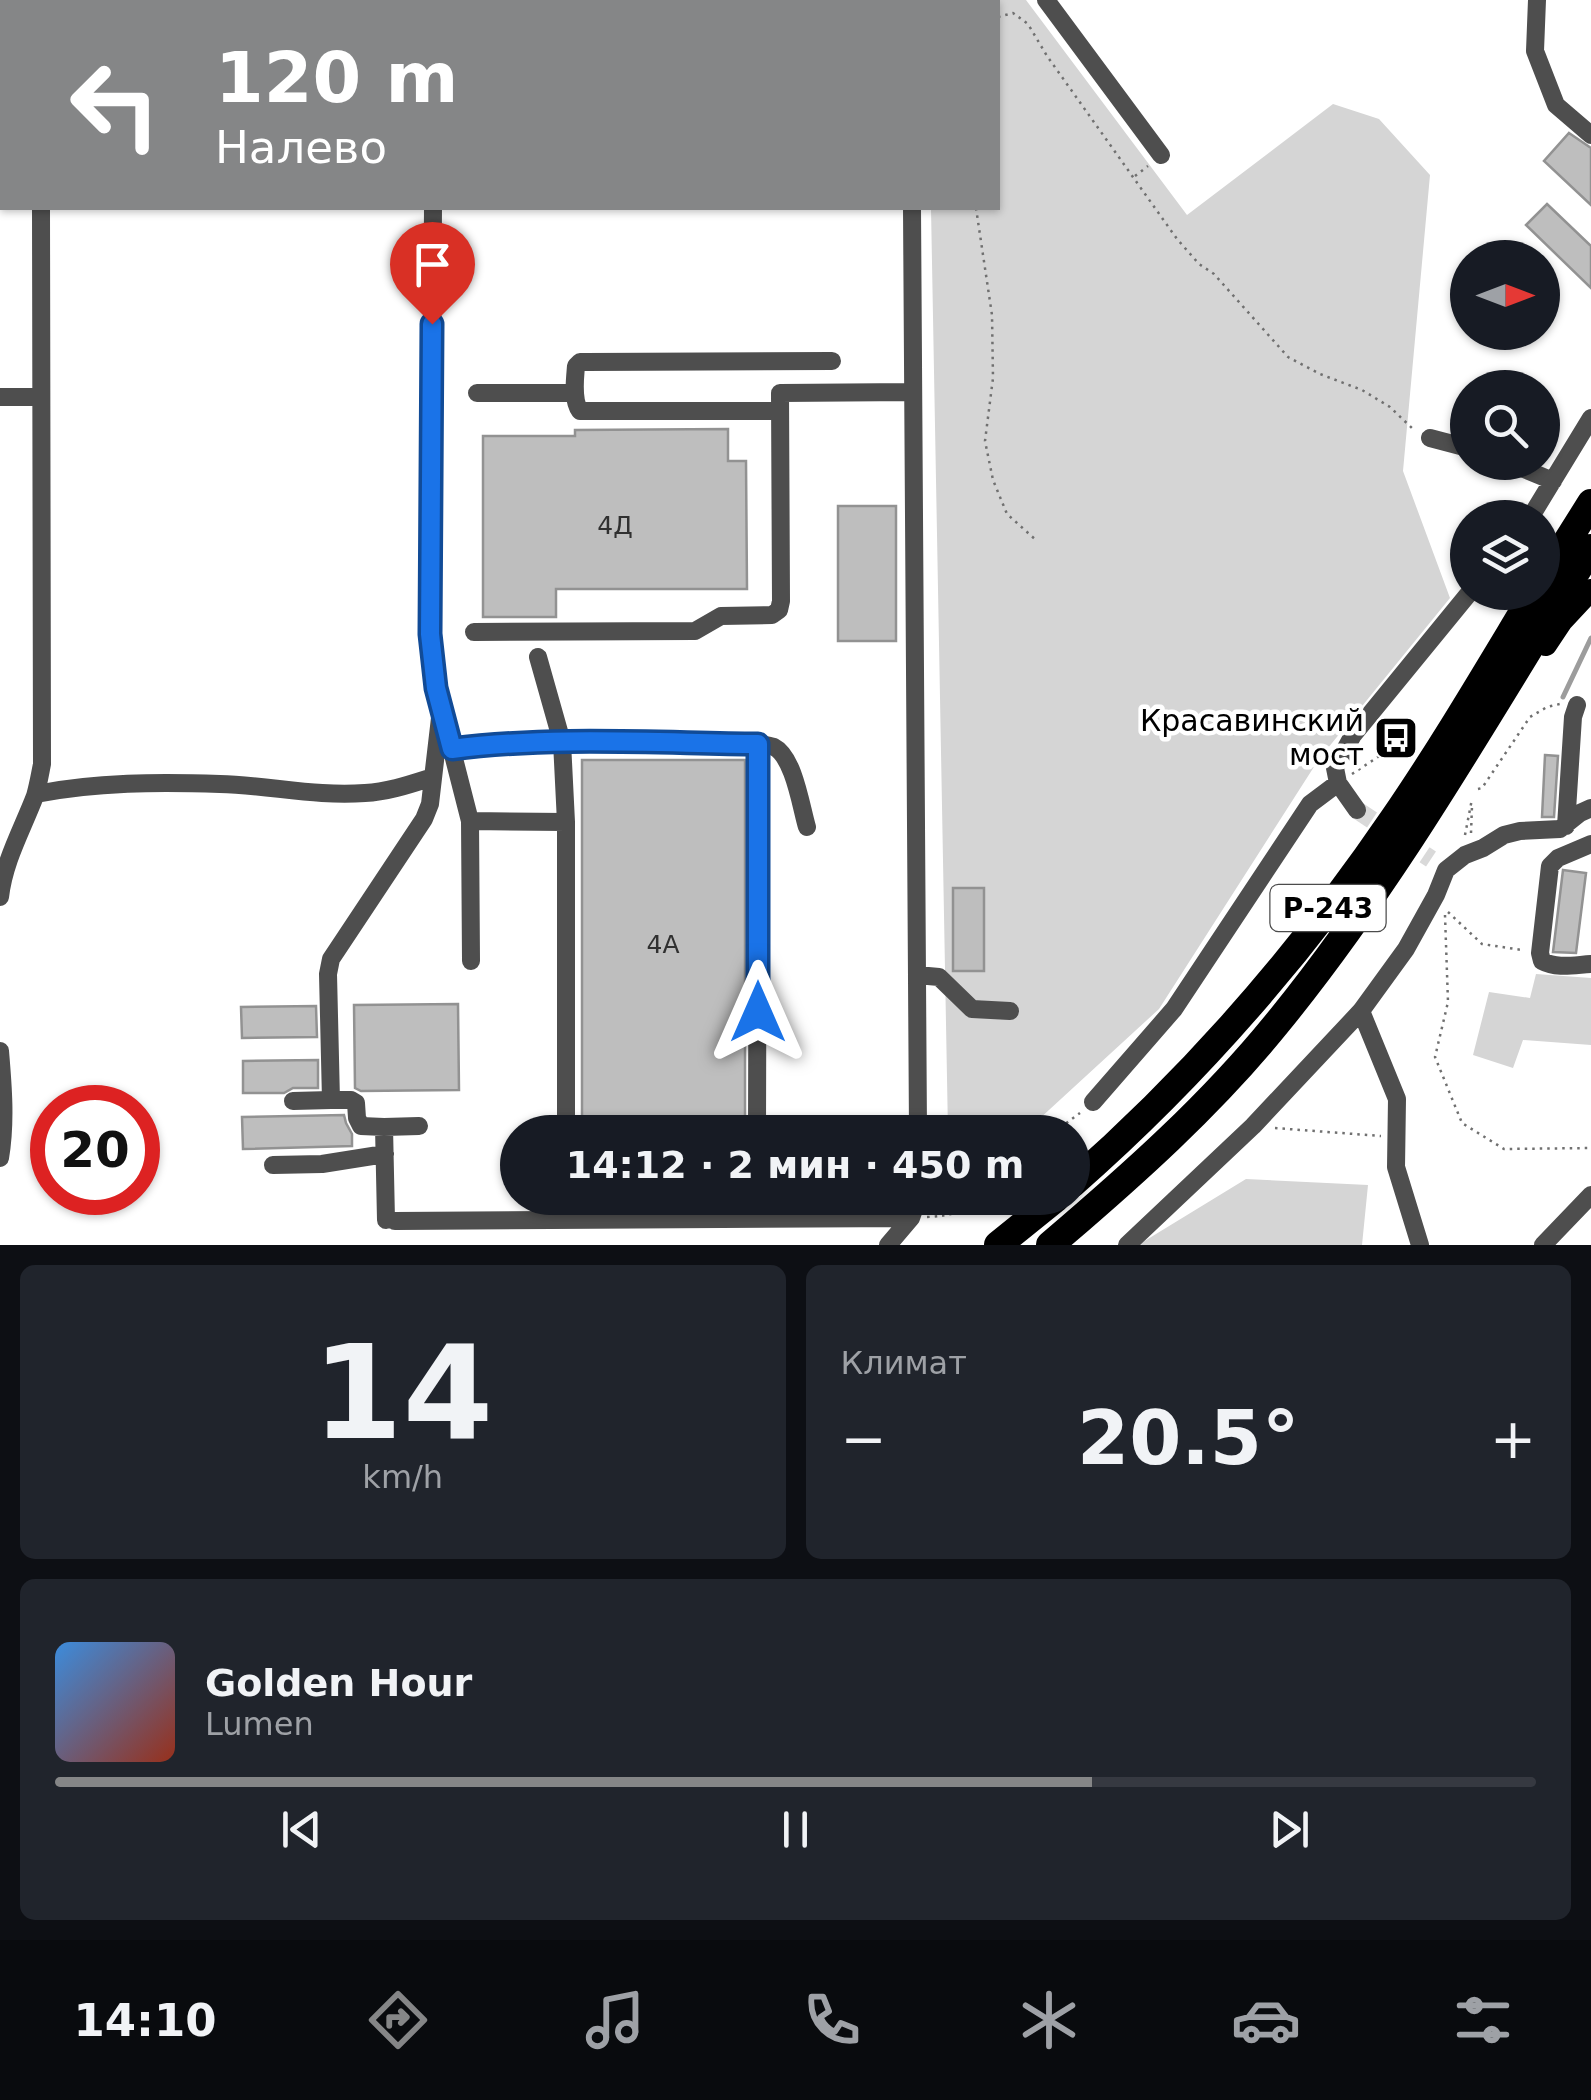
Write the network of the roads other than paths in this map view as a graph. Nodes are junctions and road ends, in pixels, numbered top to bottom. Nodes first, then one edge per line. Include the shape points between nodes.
1 (1046, 0) edge
2 (1538, 0) edge
3 (1591, 135) edge
4 (1161, 156) dead end
5 (41, 210) edge
6 (433, 210) edge
7 (912, 210) edge
8 (780, 361) junction
9 (832, 361) dead end
10 (913, 392) junction
11 (477, 393) dead end
12 (576, 393) junction
13 (41, 397) junction
14 (0, 398) edge
15 (780, 402) junction
16 (1591, 418) edge
17 (1430, 438) road end
18 (1450, 443) edge
19 (1553, 481) joint
20 (1591, 482) edge
21 (1541, 500) edge
22 (1591, 504) edge
23 (1560, 544) edge
24 (1591, 548) edge
25 (1560, 553) edge
26 (1591, 590) edge
27 (1455, 610) edge
28 (1524, 610) edge
29 (474, 632) dead end
30 (1534, 639) junction
31 (538, 657) dead end
32 (1577, 705) road end
33 (441, 708) junction
34 (1506, 710) junction
35 (562, 742) junction
36 (758, 744) junction
37 (452, 749) junction
38 (432, 777) junction
39 (1338, 783) junction
40 (36, 794) junction
41 (1591, 808) edge
42 (1357, 810) tunnel mouth
43 (470, 821) junction
44 (566, 822) junction
45 (1566, 826) junction
46 (807, 827) dead end
47 (1591, 844) edge
48 (0, 898) edge
49 (1355, 918) junction
50 (470, 961) dead end
51 (1591, 964) edge
52 (917, 974) junction
53 (1360, 1011) junction
54 (1010, 1012) dead end
55 (0, 1050) edge
56 (331, 1100) junction
57 (293, 1101) dead end
58 (1094, 1102) road end
59 (566, 1115) edge
60 (756, 1115) edge
61 (918, 1115) edge
62 (384, 1126) junction
63 (418, 1126) dead end
64 (385, 1154) junction
65 (0, 1158) edge
66 (273, 1165) dead end
67 (1090, 1167) edge
68 (1591, 1195) edge
69 (913, 1215) edge
70 (1035, 1215) edge
71 (912, 1218) junction
72 (888, 1245) edge
73 (998, 1245) edge
74 (1050, 1245) edge
75 (1127, 1245) edge
76 (1420, 1245) edge
77 (1544, 1245) edge

1 - 4 street
2 - 3 street via 1535,50 1556,105
5 - 13 street
6 - 33 street via 430,634
7 - 10 street
8 - 9 street
8 - 12 street via 580,362
8 - 15 street
10 - 15 street
10 - 52 street
11 - 12 street
12 - 15 street via 577,408 586,412
13 - 14 street
13 - 40 street via 42,764
15 - 29 street via 781,601 772,615 721,616 695,631
16 - 19 street
17 - 18 street
19 - 21 street
20 - 23 main road
22 - 25 highway, Р-243
24 - 30 highway, Р-243
26 - 34 main road via 1551,636
27 - 39 street via 1353,734 1335,768
28 - 67 highway, Р-243 via 1393,819 1301,944 1210,1051
30 - 34 main road
30 - 49 highway, Р-243
31 - 35 street
32 - 45 street
33 - 37 street
33 - 38 street
34 - 49 main road via 1432,827
35 - 36 street
35 - 37 street
35 - 44 street
36 - 46 street via 784,755
36 - 60 street
37 - 43 street
38 - 40 street via 365,794 221,784 80,785
38 - 56 street via 424,819 331,960
39 - 42 street
39 - 58 street via 1310,804 1174,1009
40 - 48 street
41 - 45 street
43 - 44 street
43 - 50 street
44 - 59 street
45 - 53 street via 1512,832 1451,860 1406,949
47 - 51 street via 1550,866 1540,952 1544,963
49 - 74 highway, Р-243 via 1234,1074
52 - 54 street via 939,977 972,1009
52 - 61 street
53 - 75 street via 1253,1126
53 - 76 street via 1397,1099 1396,1167
55 - 65 street
56 - 57 street
56 - 62 street via 356,1102 361,1126
62 - 63 street
62 - 64 street
64 - 66 street
64 - 71 street via 391,1220
68 - 77 street
69 - 71 street
70 - 73 highway
71 - 72 street

